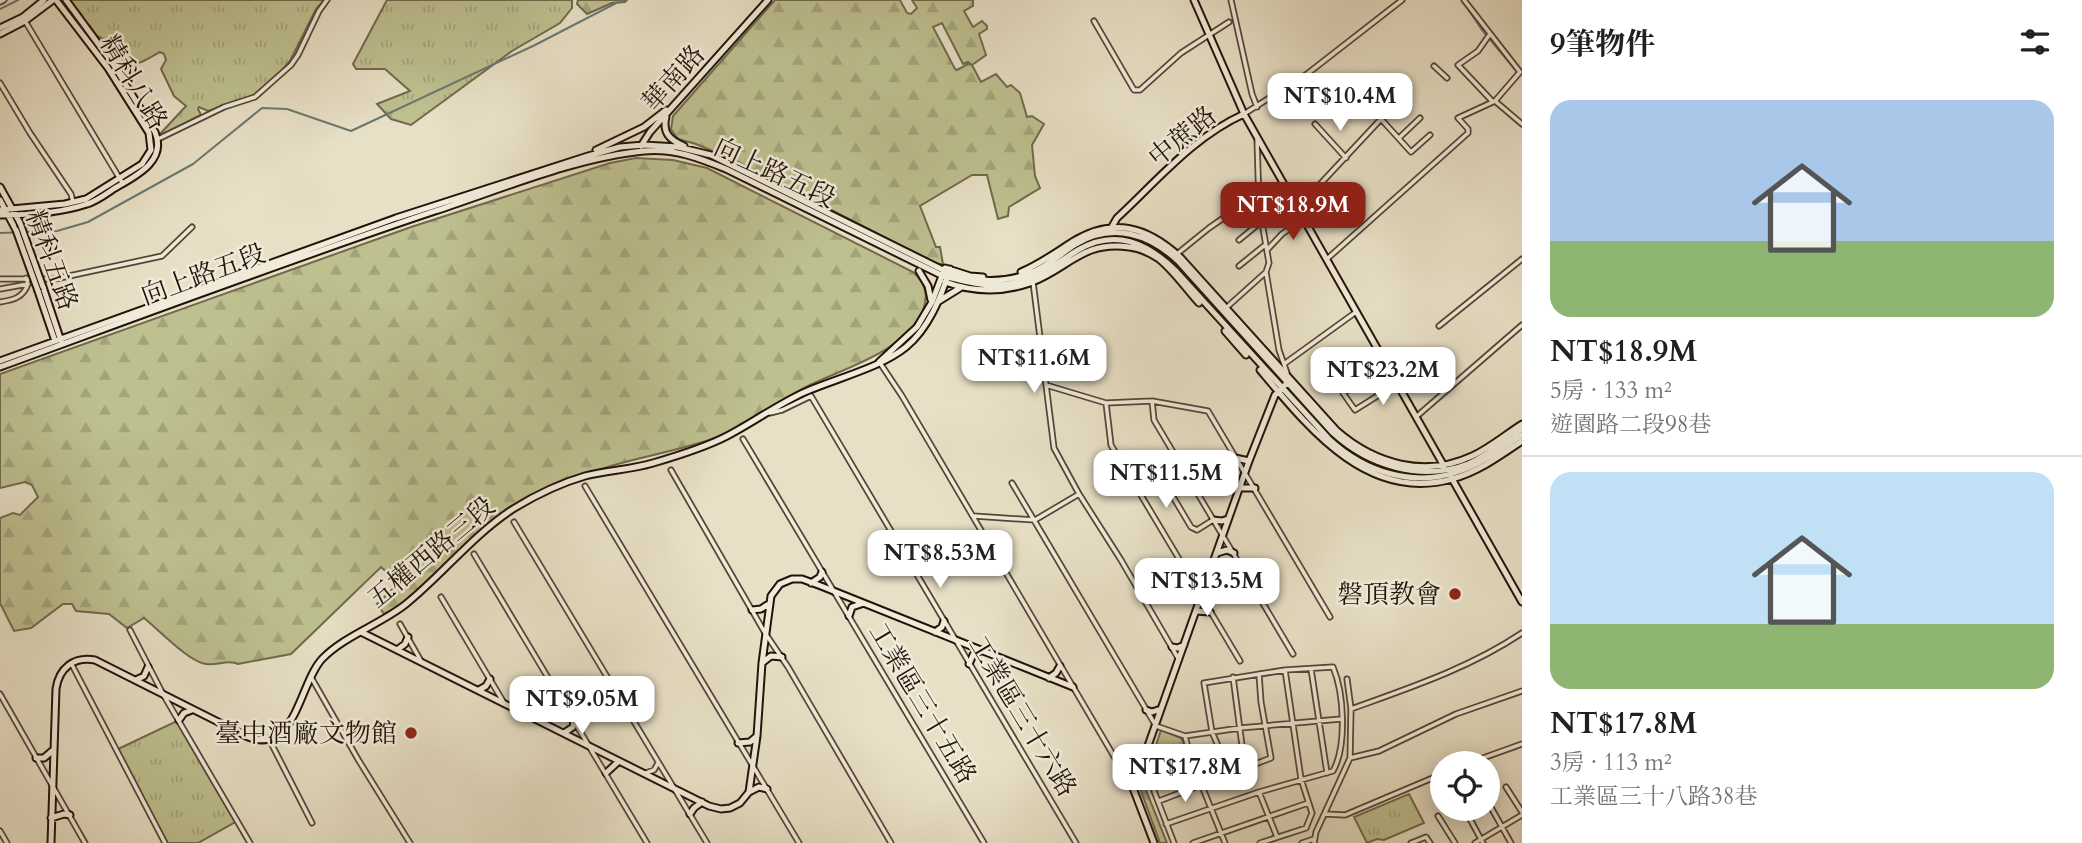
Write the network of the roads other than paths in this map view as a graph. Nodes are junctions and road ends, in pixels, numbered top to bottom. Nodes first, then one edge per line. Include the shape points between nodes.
1 (44, 0) edge
2 (55, 0) edge
3 (66, 0) edge
4 (327, 0) edge
5 (768, 0) edge
6 (1194, 0) edge
7 (1231, 0) edge
8 (1402, 0) edge
9 (1464, 0) edge
10 (24, 19) junction
11 (1094, 22) dead end
12 (1228, 22) dead end
13 (0, 28) edge
14 (0, 34) edge
15 (1490, 34) junction
16 (1209, 35) junction
17 (1434, 66) dead end
18 (1521, 72) edge
19 (1447, 78) dead end
20 (0, 83) edge
21 (1359, 88) dead end
22 (680, 99) junction
23 (1494, 101) junction
24 (1257, 107) junction
25 (666, 114) junction
26 (1244, 114) junction
27 (1420, 118) dead end
28 (1381, 119) junction
29 (1315, 124) dead end
30 (1522, 124) edge
31 (1430, 135) dead end
32 (1257, 138) junction
33 (1399, 138) junction
34 (158, 139) junction
35 (642, 145) junction
36 (684, 146) dead end
37 (596, 150) dead end
38 (637, 152) junction
39 (1346, 158) junction
40 (121, 181) junction
41 (0, 187) edge
42 (1258, 194) junction
43 (0, 200) edge
44 (1296, 202) junction
45 (74, 204) junction
46 (5, 212) edge
47 (15, 212) junction
48 (0, 215) edge
49 (1117, 218) junction
50 (1305, 218) junction
51 (1261, 224) junction
52 (192, 227) dead end
53 (1121, 227) junction
54 (1109, 236) junction
55 (1239, 240) dead end
56 (1266, 248) junction
57 (1177, 254) junction
58 (1326, 259) junction
59 (1522, 259) edge
60 (1240, 266) dead end
61 (919, 271) dead end
62 (1266, 272) junction
63 (946, 274) junction
64 (26, 278) junction
65 (0, 279) edge
66 (1033, 282) junction
67 (28, 284) junction
68 (961, 287) junction
69 (0, 289) edge
70 (40, 289) junction
71 (0, 302) edge
72 (934, 303) junction
73 (1226, 308) junction
74 (1357, 311) junction
75 (1439, 326) dead end
76 (1522, 326) edge
77 (59, 345) junction
78 (1279, 350) junction
79 (1269, 360) junction
80 (0, 361) edge
81 (879, 362) junction
82 (1284, 364) junction
83 (1388, 366) junction
84 (0, 367) edge
85 (1260, 368) junction
86 (1426, 377) dead end
87 (1398, 383) junction
88 (1045, 385) junction
89 (1284, 386) junction
90 (1433, 387) dead end
91 (1152, 401) junction
92 (1106, 402) junction
93 (768, 412) junction
94 (1416, 417) junction
95 (1522, 424) edge
96 (1522, 429) edge
97 (1522, 435) edge
98 (743, 439) dead end
99 (1522, 441) edge
100 (1235, 458) junction
101 (1249, 461) junction
102 (1181, 466) junction
103 (671, 470) dead end
104 (1448, 472) junction
105 (1244, 473) junction
106 (1012, 482) dead end
107 (585, 486) dead end
108 (1239, 488) junction
109 (1255, 488) junction
110 (1080, 494) junction
111 (972, 516) junction
112 (1228, 519) junction
113 (1035, 520) junction
114 (1213, 520) junction
115 (513, 522) dead end
116 (1223, 535) junction
117 (1217, 552) junction
118 (1234, 553) junction
119 (474, 554) dead end
120 (822, 572) junction
121 (811, 583) junction
122 (1193, 583) junction
123 (1206, 583) junction
124 (835, 592) junction
125 (1201, 596) junction
126 (442, 597) dead end
127 (769, 602) junction
128 (1522, 603) edge
129 (864, 604) junction
130 (752, 610) junction
131 (1196, 611) junction
132 (1210, 612) junction
133 (849, 616) junction
134 (1330, 617) dead end
135 (944, 621) junction
136 (400, 624) dead end
137 (130, 630) dead end
138 (361, 632) junction
139 (934, 632) junction
140 (765, 633) junction
141 (1522, 633) edge
142 (408, 637) junction
143 (956, 641) junction
144 (1184, 645) junction
145 (1172, 646) junction
146 (397, 650) junction
147 (980, 651) junction
148 (1293, 654) dead end
149 (782, 657) junction
150 (1179, 660) junction
151 (421, 661) junction
152 (1240, 661) dead end
153 (71, 663) junction
154 (762, 663) junction
155 (969, 664) junction
156 (1060, 666) junction
157 (148, 667) junction
158 (1311, 669) junction
159 (1285, 670) junction
160 (1259, 674) junction
161 (312, 677) junction
162 (1233, 677) junction
163 (1049, 678) junction
164 (490, 679) junction
165 (1347, 679) dead end
166 (136, 680) junction
167 (1073, 687) junction
168 (479, 690) junction
169 (1522, 691) edge
170 (0, 694) edge
171 (163, 694) junction
172 (504, 702) junction
173 (1162, 706) junction
174 (1351, 709) junction
175 (192, 710) junction
176 (1146, 710) junction
177 (1341, 719) junction
178 (179, 720) junction
179 (574, 720) junction
180 (1320, 720) junction
181 (1292, 724) junction
182 (1156, 726) junction
183 (1265, 726) junction
184 (1240, 727) junction
185 (1212, 732) junction
186 (564, 733) junction
187 (1185, 736) junction
188 (757, 737) junction
189 (270, 741) junction
190 (738, 743) junction
191 (589, 744) junction
192 (1522, 744) edge
193 (53, 749) junction
194 (1500, 752) edge
195 (36, 758) junction
196 (1350, 758) junction
197 (1191, 759) junction
198 (619, 761) junction
199 (658, 761) junction
200 (1143, 764) junction
201 (753, 767) junction
202 (1121, 767) junction
203 (1245, 768) junction
204 (606, 773) junction
205 (645, 773) junction
206 (1230, 773) junction
207 (1327, 773) junction
208 (1301, 779) junction
209 (1430, 779) edge
210 (1201, 783) junction
211 (52, 786) junction
212 (672, 787) junction
213 (1506, 787) dead end
214 (1133, 788) junction
215 (767, 789) junction
216 (749, 792) junction
217 (1259, 792) junction
218 (1158, 801) junction
219 (703, 802) junction
220 (1308, 803) junction
221 (1212, 808) junction
222 (690, 814) junction
223 (1325, 814) junction
224 (1522, 814) edge
225 (70, 815) junction
226 (1268, 817) junction
227 (51, 818) junction
228 (1441, 821) edge
229 (1471, 821) edge
230 (1499, 821) edge
231 (312, 823) dead end
232 (1166, 824) junction
233 (1503, 827) junction
234 (0, 831) edge
235 (1221, 833) junction
236 (1277, 837) junction
237 (1314, 841) edge
238 (1482, 841) edge
239 (7, 843) edge
240 (51, 843) edge
241 (85, 843) edge
242 (165, 843) edge
243 (250, 843) edge
244 (410, 843) edge
245 (647, 843) edge
246 (707, 843) edge
247 (799, 843) edge
248 (891, 843) edge
249 (984, 843) edge
250 (1076, 843) edge
251 (1154, 843) edge
252 (1174, 843) edge
253 (1193, 843) edge
254 (1225, 843) edge
255 (1260, 843) edge
256 (1302, 843) edge
257 (1411, 843) edge
258 (1430, 843) edge
259 (1455, 843) edge
260 (1475, 843) edge
261 (1511, 843) edge

1 - 10 main road
2 - 10 main road
2 - 40 main road, 精科八路 via 108,68 150,136 147,159
3 - 34 main road, 精科八路 via 113,64
4 - 34 street via 291,65 255,97
5 - 22 main road, 華南路
6 - 16 main road
7 - 24 street
8 - 24 street, 中蔗路
9 - 15 street
10 - 13 main road
10 - 14 main road
10 - 40 street
11 - 16 street via 1134,90 1140,90 1181,52
12 - 16 street
15 - 18 street
15 - 23 street via 1478,51 1458,65
16 - 26 main road
17 - 19 street
18 - 23 street
20 - 45 street
21 - 28 street
22 - 25 main road, 華南路
22 - 37 main road via 644,127
23 - 30 street
23 - 58 street via 1458,118 1468,133
24 - 26 street, 中蔗路
25 - 35 main road, 華南路
25 - 36 main road via 666,133
26 - 32 main road
26 - 49 main road, 中蔗路 via 1204,136
27 - 33 street
28 - 33 street
28 - 39 street
29 - 39 street
31 - 33 street via 1411,152
32 - 42 street
32 - 44 main road
34 - 40 main road, 精科八路 via 152,162
35 - 38 main road, 華南路
35 - 63 main road, 向上路五段 via 710,155
35 - 77 main road, 向上路五段 via 588,156 409,214
38 - 63 main road, 向上路五段 via 663,150 697,157
38 - 77 main road, 向上路五段 via 591,161 486,194
39 - 44 street via 1310,195
40 - 45 main road via 90,203
41 - 47 main road, 精科五路
42 - 51 street
42 - 57 street
43 - 46 main road, 精科五路
44 - 50 main road
44 - 51 street via 1283,204
45 - 47 main road
46 - 47 main road
46 - 48 main road
46 - 70 main road, 精科五路, bridge
47 - 70 main road, 精科五路, bridge
49 - 53 main road
49 - 54 main road, 中蔗路
50 - 56 street
50 - 58 main road
51 - 55 street
51 - 56 street
52 - 64 street via 162,256 55,279
53 - 54 main road, 向上路五段
53 - 57 main road, 向上路五段 via 1148,234
54 - 63 main road, 向上路五段 via 1096,230 1020,272 994,277
54 - 63 main road, 向上路五段 via 1023,281 983,286
54 - 66 main road, 向上路五段
54 - 79 main road, 向上路五段 via 1139,236 1168,251
54 - 85 main road, 向上路五段 via 1147,247 1162,257
56 - 60 street
56 - 62 street
57 - 73 main road, 向上路五段
58 - 74 main road
59 - 75 street
61 - 72 main road
62 - 73 street
62 - 78 street
63 - 68 main road, 向上路五段
63 - 72 main road, 五權西路三段
64 - 65 street
64 - 67 street
66 - 68 main road, 向上路五段 via 996,290
66 - 88 street
67 - 69 street
67 - 71 street via 25,293
68 - 72 main road
70 - 77 main road, 精科五路
72 - 81 main road, 五權西路三段 via 913,340
73 - 79 main road, 向上路五段
74 - 82 street
74 - 83 main road
76 - 94 street
77 - 80 main road, 向上路五段
77 - 84 main road, 向上路五段
78 - 79 street
78 - 82 street
79 - 85 street
79 - 89 main road, 向上路五段
81 - 93 main road, 五權西路三段
81 - 111 street
82 - 89 street
83 - 87 main road
83 - 87 street via 1343,393 1355,410
85 - 89 main road, 向上路五段
86 - 90 street via 1437,368 1444,380
87 - 94 main road
88 - 92 street
88 - 110 street via 1054,448
89 - 101 main road
89 - 104 main road, 向上路五段 via 1368,459 1406,470
89 - 104 main road, 向上路五段 via 1324,441 1355,465 1405,482
91 - 92 street
91 - 100 street via 1208,411
91 - 102 street via 1154,420
92 - 122 street via 1111,445
93 - 135 street, 工業區三十六路 via 773,414 811,396
93 - 138 main road, 五權西路三段 via 695,449 626,470 585,476 530,500 495,523 407,603
94 - 104 main road
95 - 104 main road
96 - 104 main road
97 - 104 main road via 1484,460
98 - 120 street, 工業區三十五路
99 - 104 main road via 1474,471
100 - 101 main road
100 - 105 street
101 - 105 main road
102 - 114 street
102 - 114 street via 1163,480 1184,516 1193,530
103 - 130 street
104 - 128 main road
105 - 108 main road
105 - 109 street
106 - 113 street
107 - 190 street
108 - 109 main road
108 - 112 main road
109 - 134 street
110 - 113 street
110 - 145 street
111 - 113 street
111 - 156 street
112 - 114 main road
112 - 116 main road
113 - 176 street
114 - 116 street
115 - 199 street
116 - 117 main road
116 - 118 street
117 - 118 main road
117 - 123 main road
118 - 148 street
119 - 179 street
120 - 121 main road
120 - 124 street, 工業區三十五路
121 - 124 main road
121 - 127 main road via 786,581 775,589
122 - 123 main road
122 - 125 street
123 - 125 main road
124 - 129 main road
124 - 133 street, 工業區三十五路
125 - 131 main road
125 - 132 street
126 - 164 street
127 - 130 main road
127 - 140 main road
129 - 133 main road via 854,606
129 - 139 main road
130 - 140 street
131 - 132 main road
131 - 144 main road
132 - 152 street
133 - 249 street, 工業區三十五路
135 - 139 main road
135 - 143 street, 工業區三十六路
136 - 142 street
137 - 157 street
138 - 146 main road
138 - 161 main road, 五權西路三段 via 324,658
139 - 143 main road
140 - 149 street
140 - 154 main road
141 - 174 street via 1418,686
142 - 146 main road
142 - 151 street
143 - 147 main road
143 - 155 street, 工業區三十六路
144 - 145 main road
144 - 150 main road
145 - 150 street
146 - 151 main road
147 - 155 main road
147 - 163 main road
149 - 154 main road via 771,656
149 - 248 street
150 - 173 main road
151 - 168 main road
153 - 166 main road via 92,659
153 - 193 main road via 58,680
153 - 242 street
154 - 188 main road
155 - 250 street, 工業區三十六路
156 - 163 main road
156 - 167 street
157 - 166 main road
157 - 171 street
158 - 159 street
158 - 177 street via 1333,667
158 - 180 street
159 - 160 street
159 - 181 street
160 - 162 street
160 - 183 street
161 - 189 main road, 五權西路三段 via 285,730
161 - 244 street
162 - 184 street
162 - 185 street via 1204,683
163 - 167 main road
164 - 168 main road
164 - 172 street
165 - 174 street
166 - 171 main road
167 - 202 street
168 - 172 main road
169 - 196 street via 1456,714 1379,751
170 - 195 street
171 - 175 main road
171 - 178 street
172 - 186 main road
173 - 176 main road via 1155,712
173 - 182 main road
174 - 196 street
175 - 178 main road
175 - 189 main road via 248,737
176 - 182 street
177 - 180 street
177 - 207 street via 1341,755 1333,771
178 - 243 street
179 - 186 main road
179 - 191 street
180 - 181 street
180 - 207 street
181 - 183 street
181 - 208 street
182 - 187 street
182 - 200 main road
183 - 184 street
183 - 203 street via 1271,758
184 - 185 street
184 - 203 street
185 - 187 street
185 - 206 street
186 - 191 main road
187 - 197 street
188 - 190 main road
188 - 201 main road
189 - 231 street
190 - 201 street
191 - 198 main road
191 - 204 street
192 - 194 street
193 - 195 main road via 48,756
193 - 211 main road
195 - 211 street
196 - 223 street
197 - 210 street
197 - 218 street via 1157,772 1154,790
198 - 204 main road
198 - 205 main road
199 - 205 street via 654,770
199 - 212 street
200 - 202 main road via 1136,771
200 - 214 main road
201 - 215 street
201 - 216 main road
202 - 214 street
203 - 206 street
204 - 245 street
205 - 212 main road
206 - 210 street
207 - 208 street
208 - 217 street
208 - 220 street
209 - 223 street via 1345,815
210 - 218 street
210 - 221 street
211 - 225 street
211 - 227 main road
212 - 219 main road
212 - 222 street
213 - 224 street
214 - 251 main road
215 - 216 main road
215 - 247 street
216 - 219 main road via 730,808
217 - 221 street
217 - 226 street
218 - 232 street
219 - 222 main road
220 - 226 street
220 - 236 street via 1312,813 1306,828
221 - 232 street
221 - 235 street
222 - 246 street
223 - 237 street
224 - 233 street
225 - 227 main road
225 - 241 street
226 - 235 street
226 - 236 street
227 - 240 main road
228 - 259 street
229 - 238 street
230 - 233 street
232 - 252 street
233 - 238 street
233 - 261 street
234 - 239 street
235 - 253 street
235 - 254 street
236 - 255 street
237 - 256 street
238 - 260 street
257 - 258 street via 1426,837

